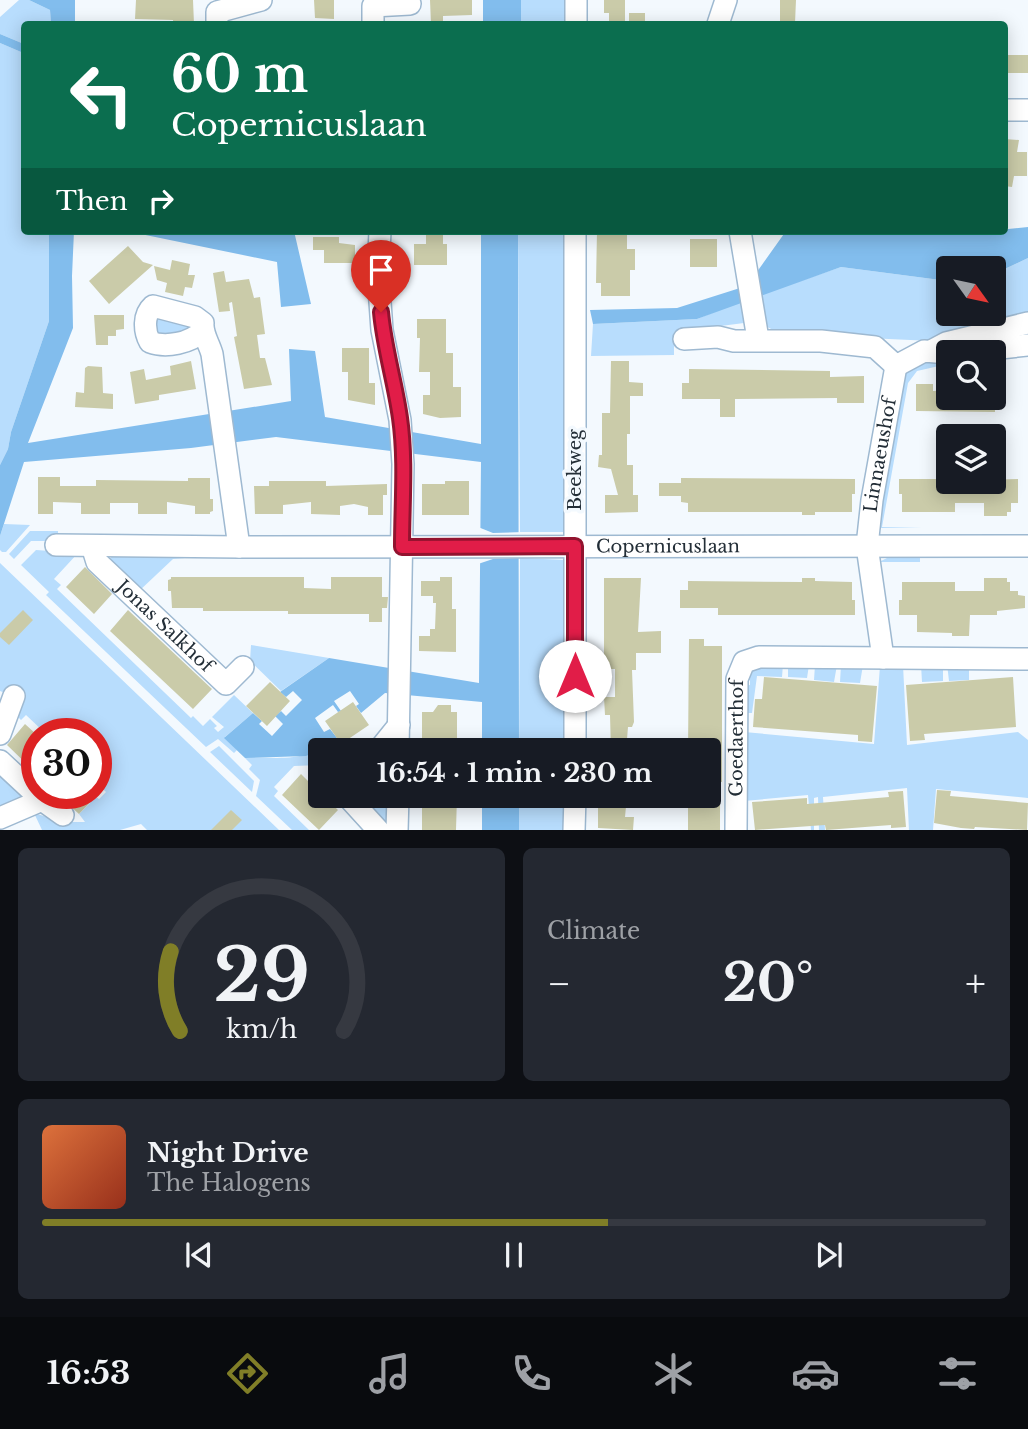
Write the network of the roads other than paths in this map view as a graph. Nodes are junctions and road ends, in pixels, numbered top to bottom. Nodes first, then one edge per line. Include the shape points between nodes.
1 (576, 0) edge
2 (726, 0) edge
3 (261, 1) edge
4 (411, 4) dead end
5 (217, 21) edge
6 (373, 21) edge
7 (576, 21) edge
8 (719, 21) edge
9 (1008, 110) edge
10 (1028, 110) edge
11 (380, 235) edge
12 (575, 235) edge
13 (741, 235) edge
14 (1028, 323) edge
15 (755, 326) junction
16 (202, 331) dead end
17 (684, 339) dead end
18 (1000, 340) edge
19 (1006, 341) edge
20 (1028, 345) edge
21 (875, 347) junction
22 (935, 352) edge
23 (896, 366) junction
24 (56, 545) dead end
25 (92, 546) junction
26 (575, 546) junction
27 (867, 546) junction
28 (1028, 546) edge
29 (239, 547) junction
30 (402, 547) junction
31 (883, 658) junction
32 (1028, 659) edge
33 (243, 667) dead end
34 (13, 696) dead end
35 (399, 725) junction
36 (0, 734) edge
37 (388, 738) edge
38 (398, 738) edge
39 (575, 738) edge
40 (0, 761) edge
41 (21, 780) edge
42 (358, 808) edge
43 (398, 808) edge
44 (575, 808) edge
45 (21, 809) edge
46 (55, 809) edge
47 (63, 815) dead end
48 (0, 818) edge
49 (378, 830) edge
50 (397, 830) edge
51 (574, 830) edge
52 (736, 830) edge

1 - 7 street
2 - 8 street
3 - 5 street via 217,12
4 - 6 street via 373,6
9 - 10 street
11 - 30 street via 382,330 400,420
12 - 26 street, Beekweg
13 - 15 street
14 - 18 street
15 - 17 street via 734,341
15 - 21 street
16 - 29 street via 212,354
19 - 20 street
21 - 22 street
21 - 23 street
22 - 23 street
23 - 27 street, Linnaeushof
24 - 25 street, Copernicuslaan
25 - 29 street, Copernicuslaan
25 - 33 street, Jonas Salkhof via 97,562 226,684
26 - 27 street, Copernicuslaan
26 - 30 street, Copernicuslaan
26 - 39 street, Beekweg
27 - 28 street, Copernicuslaan
27 - 31 street
29 - 30 street, Copernicuslaan
30 - 35 street
31 - 32 street, Goedaerthof
31 - 52 street, Goedaerthof via 759,657 744,663 737,679
34 - 36 street
35 - 37 street
35 - 38 street
40 - 41 street
42 - 49 street
43 - 50 street
44 - 51 street
45 - 48 street
46 - 47 street

